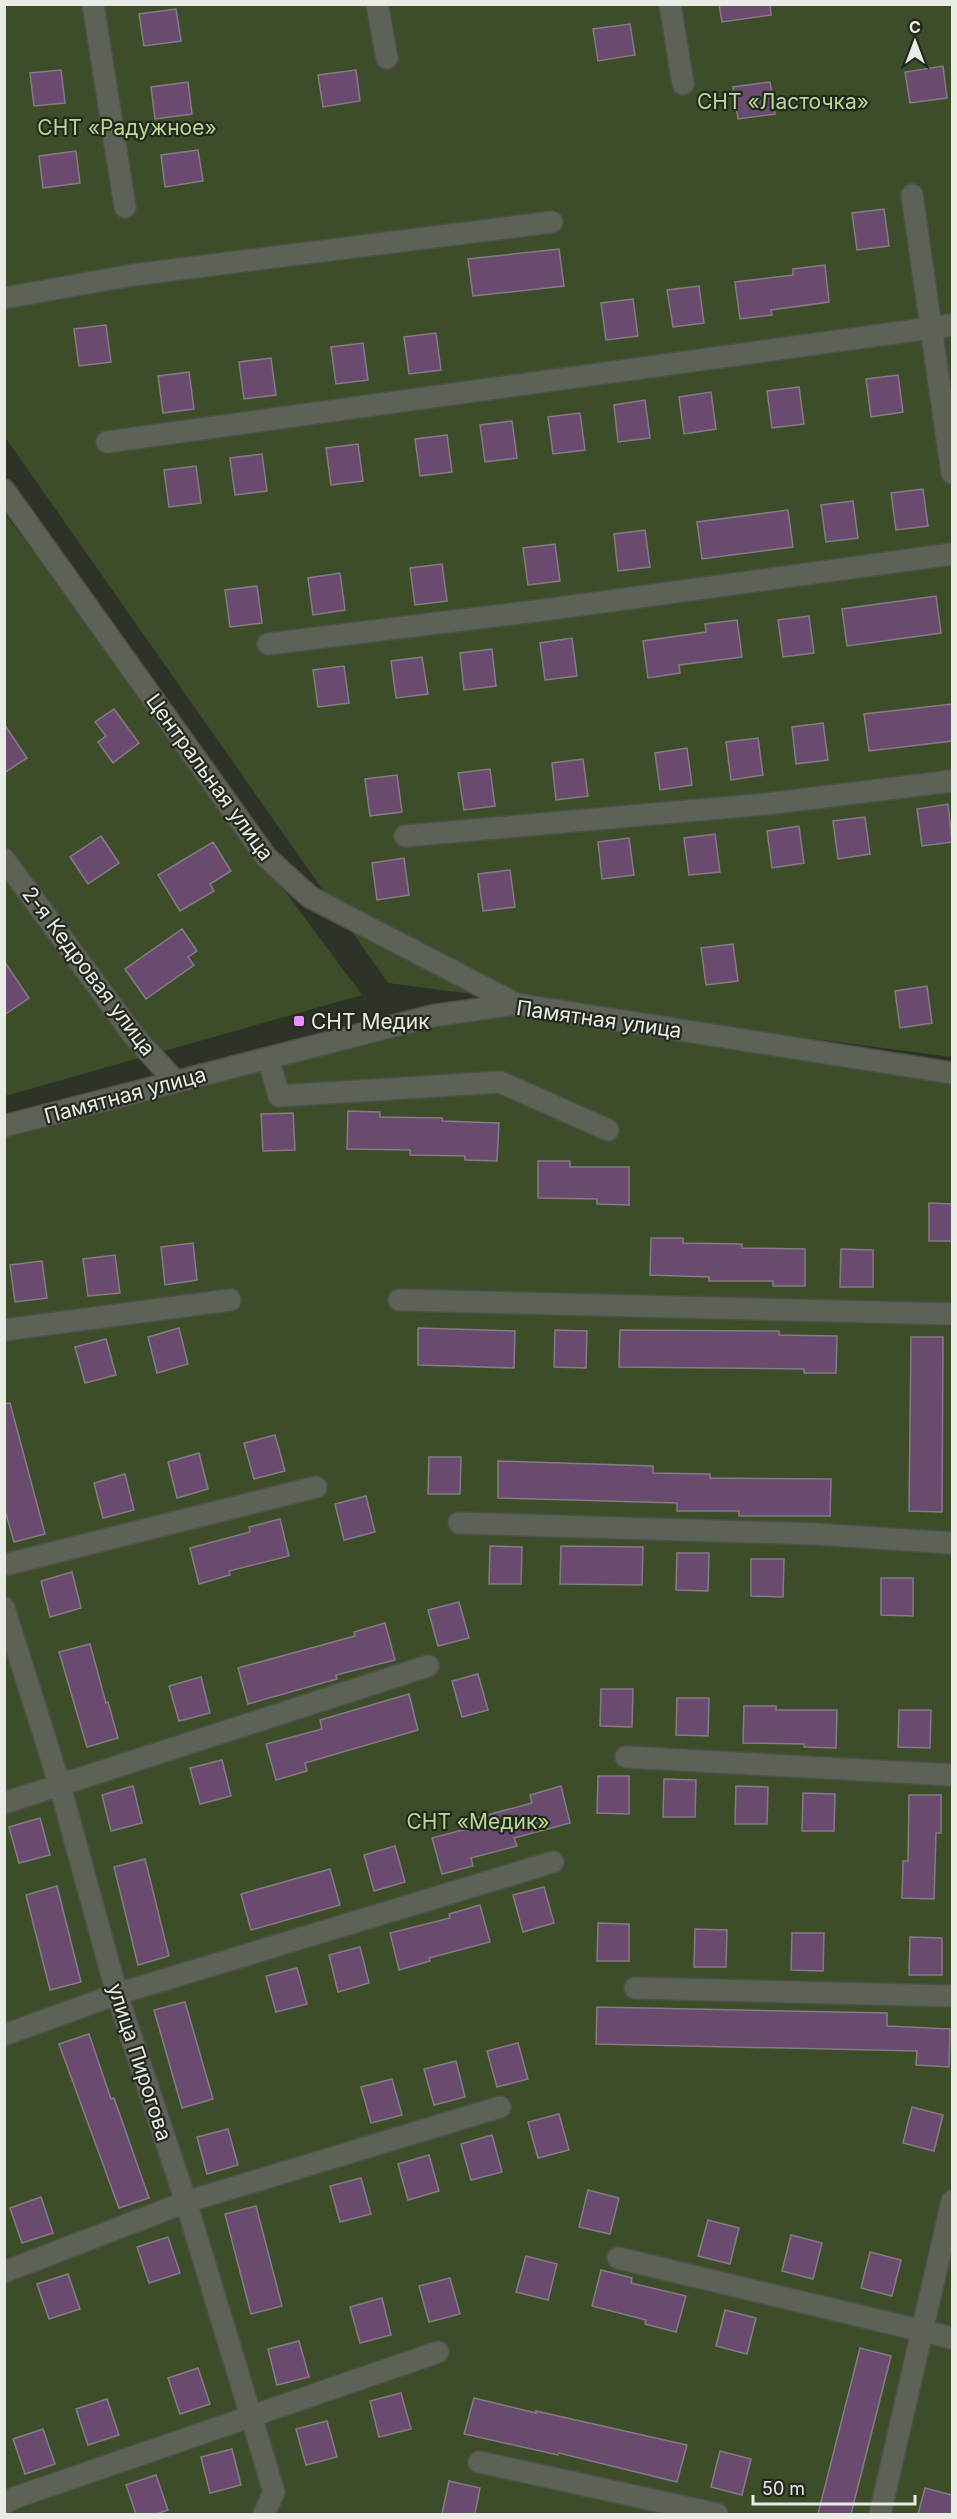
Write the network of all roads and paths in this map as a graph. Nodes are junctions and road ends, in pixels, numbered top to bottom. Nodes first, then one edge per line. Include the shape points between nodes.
1 (93, 4) edge
2 (377, 4) edge
3 (670, 4) edge
4 (387, 58) dead end
5 (683, 84) dead end
6 (912, 195) dead end
7 (125, 207) dead end
8 (552, 222) dead end
9 (4, 298) edge
10 (952, 325) edge
11 (930, 328) junction
12 (107, 441) dead end
13 (952, 473) edge
14 (4, 490) edge
15 (952, 554) edge
16 (268, 645) dead end
17 (952, 781) edge
18 (405, 836) dead end
19 (4, 859) edge
20 (516, 1004) junction
21 (268, 1058) junction
22 (952, 1073) edge
23 (175, 1081) junction
24 (5, 1125) edge
25 (608, 1130) dead end
26 (230, 1300) dead end
27 (399, 1300) dead end
28 (952, 1314) edge
29 (4, 1330) edge
30 (316, 1487) dead end
31 (459, 1523) dead end
32 (952, 1543) edge
33 (4, 1565) edge
34 (4, 1608) edge
35 (428, 1666) dead end
36 (626, 1757) dead end
37 (952, 1775) edge
38 (60, 1786) junction
39 (4, 1803) edge
40 (553, 1862) dead end
41 (635, 1988) dead end
42 (117, 1994) junction
43 (952, 1996) edge
44 (4, 2035) edge
45 (500, 2107) dead end
46 (952, 2201) edge
47 (186, 2202) junction
48 (618, 2258) dead end
49 (4, 2272) edge
50 (923, 2330) junction
51 (952, 2338) edge
52 (438, 2352) dead end
53 (250, 2416) junction
54 (479, 2462) dead end
55 (274, 2492) junction
56 (4, 2504) edge
57 (264, 2514) edge
58 (280, 2514) edge
59 (717, 2514) edge
60 (880, 2514) edge

1 - 7 street
2 - 4 street
3 - 5 street
6 - 11 street
8 - 9 street via 133,275
10 - 11 street
11 - 12 street
11 - 13 street
14 - 20 street, Центральная улица via 266,857 310,897
15 - 16 street
17 - 18 street via 754,805
19 - 23 street, 2-я Кедровая улица via 134,1036
20 - 21 street, Памятная улица via 432,1016
20 - 22 street, Памятная улица
21 - 23 street, Памятная улица
21 - 25 street via 279,1096 500,1082
23 - 24 street, Памятная улица
26 - 29 street
27 - 28 street
30 - 33 street
31 - 32 street via 815,1534
34 - 38 street, улица Пирогова
35 - 38 street
36 - 37 street
38 - 39 street
38 - 42 street, улица Пирогова
40 - 42 street
41 - 43 street
42 - 44 street
42 - 47 street, улица Пирогова
45 - 47 street
46 - 50 street
47 - 49 street
47 - 53 street, улица Пирогова
48 - 50 street
50 - 51 street
50 - 60 street
52 - 53 street
53 - 55 street, улица Пирогова
53 - 56 street
54 - 59 street
55 - 57 street
55 - 58 street, улица Пирогова

